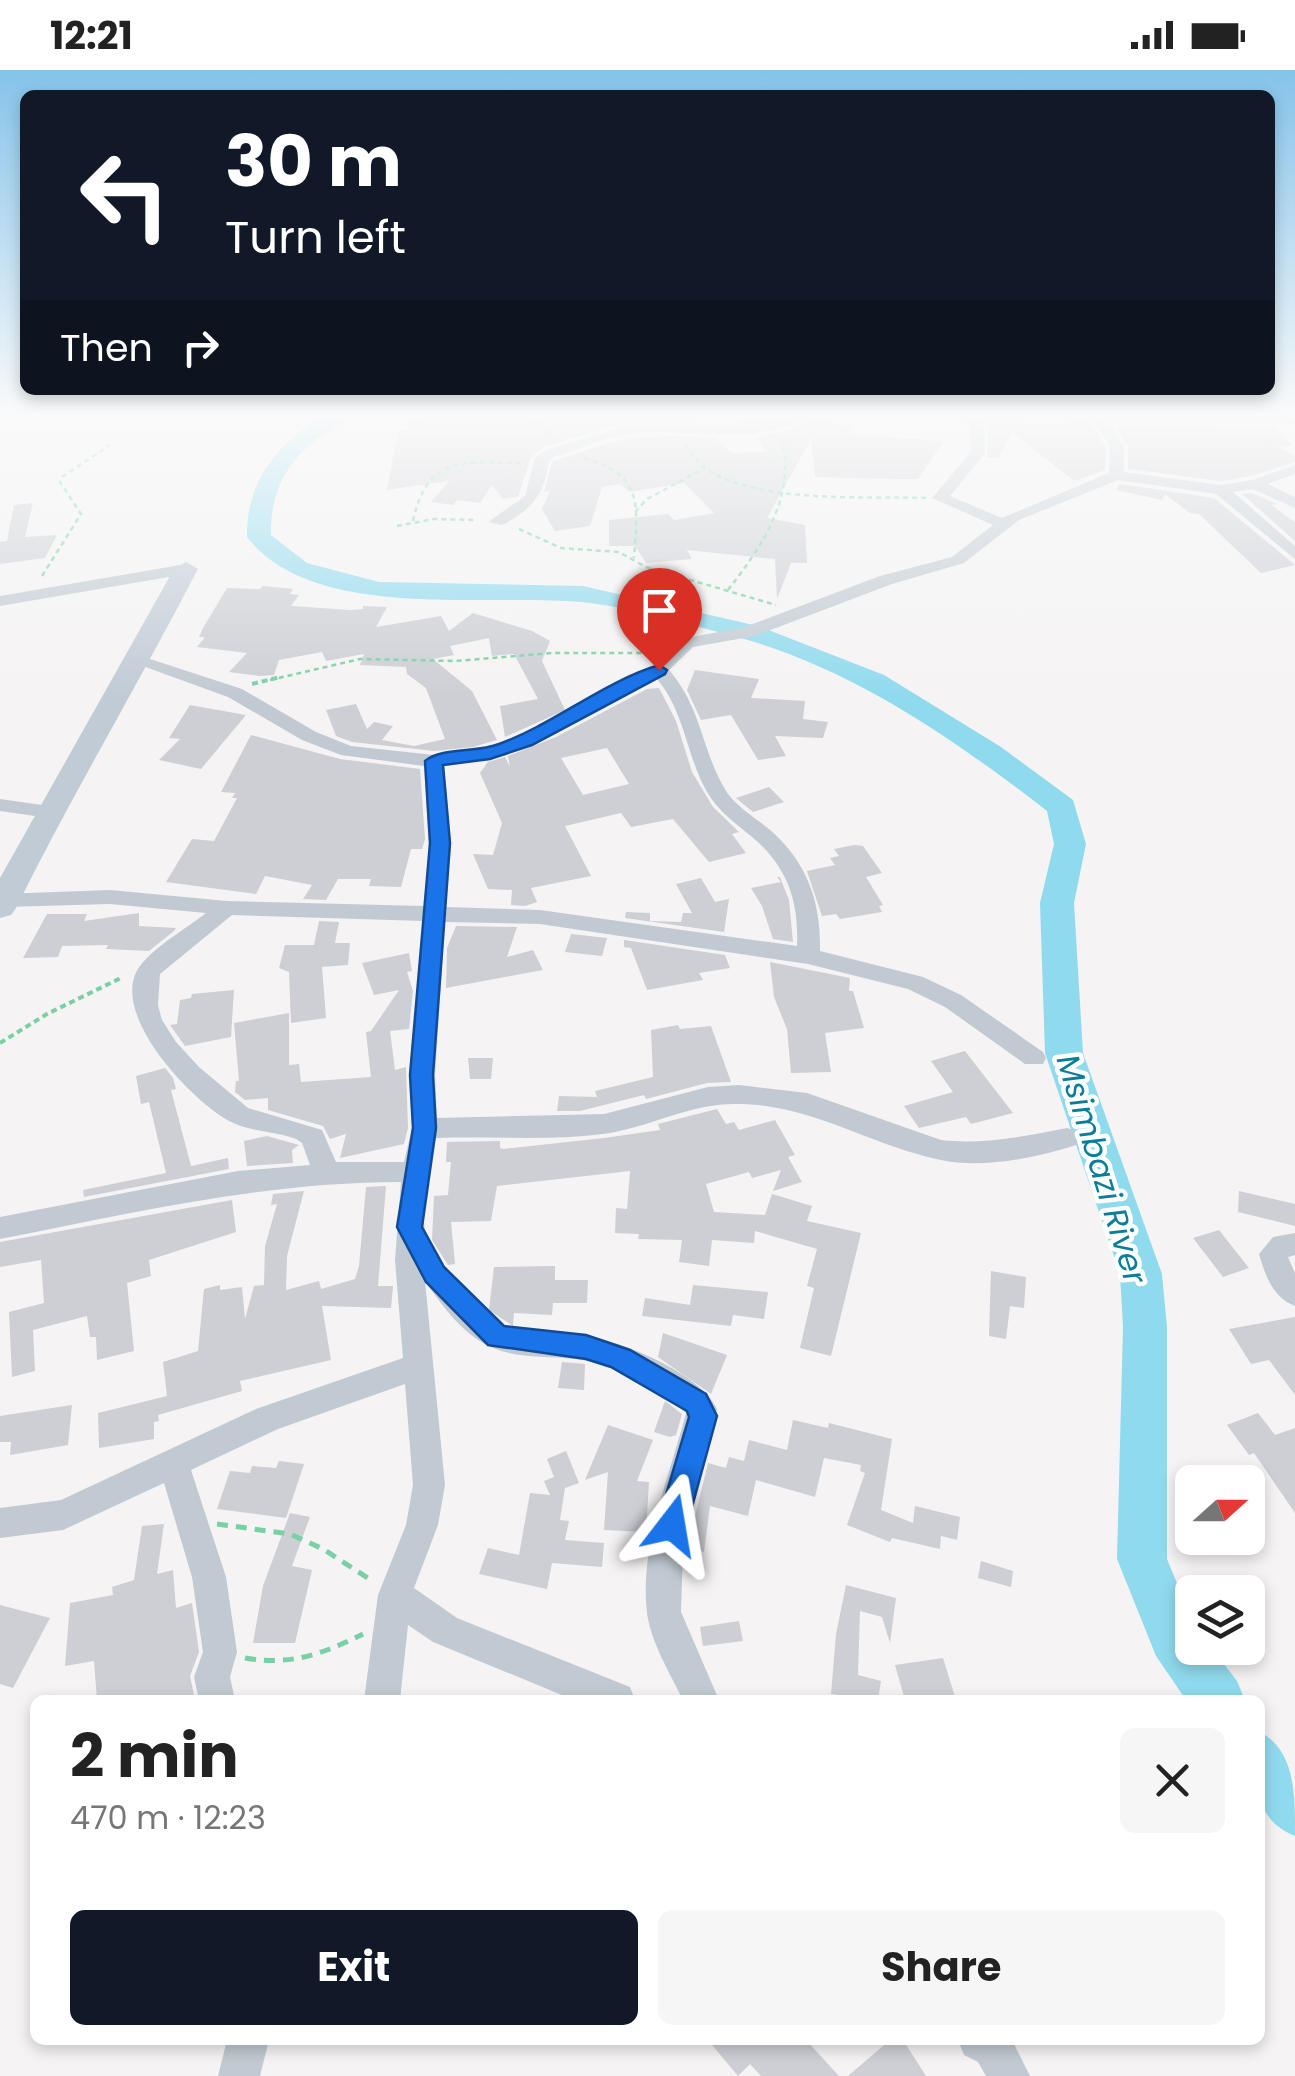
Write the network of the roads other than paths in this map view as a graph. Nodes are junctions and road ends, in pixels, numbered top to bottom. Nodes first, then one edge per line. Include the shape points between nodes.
1 (517, 509) edge
2 (966, 509) edge
3 (1037, 509) edge
4 (1243, 509) edge
5 (496, 522) road end
6 (1002, 523) junction
7 (1295, 554) edge
8 (186, 569) joint
9 (0, 602) edge
10 (138, 661) junction
11 (662, 667) junction
12 (434, 761) junction
13 (0, 805) edge
14 (49, 812) junction
15 (2, 904) edge
16 (227, 908) junction
17 (433, 912) junction
18 (808, 956) junction
19 (1034, 1058) dead end
20 (424, 1128) junction
21 (1067, 1138) dead end
22 (415, 1172) junction
23 (327, 1173) junction
24 (410, 1227) junction
25 (0, 1228) edge
26 (1295, 1244) edge
27 (1295, 1294) edge
28 (418, 1367) junction
29 (174, 1463) junction
30 (0, 1523) edge
31 (395, 1606) junction
32 (216, 1695) edge
33 (383, 1695) edge
34 (605, 1695) edge
35 (699, 1695) edge
36 (247, 2045) edge
37 (989, 2045) edge
38 (240, 2076) edge
39 (1008, 2076) edge

1 - 5 street
2 - 6 street
3 - 6 street
4 - 7 street
6 - 11 street via 966,556 749,632 687,643
8 - 9 street
8 - 10 street
10 - 12 street via 235,693 330,746
10 - 14 street
11 - 12 street via 525,741 490,754
11 - 18 street via 682,696 719,795 769,840 804,887
12 - 17 street via 440,843
13 - 14 street
14 - 15 street
15 - 16 street via 110,898
16 - 17 street
16 - 23 street via 149,971 145,987 159,1042 242,1116 312,1137
17 - 18 street via 574,920
17 - 20 street
18 - 19 street via 915,983 953,1001
20 - 21 street via 604,1124 739,1094 807,1103 940,1150 1009,1149
20 - 22 street
22 - 23 street
22 - 24 street
23 - 25 street via 238,1182
24 - 28 street
24 - 35 street via 435,1274 497,1337 586,1347 620,1359 702,1409 667,1550 664,1612
26 - 27 street via 1273,1254
28 - 29 street via 266,1419
28 - 31 street via 429,1486
29 - 30 street via 62,1515
29 - 32 street via 209,1578 220,1652 212,1677
31 - 33 street
31 - 34 street
36 - 38 street
37 - 39 street

